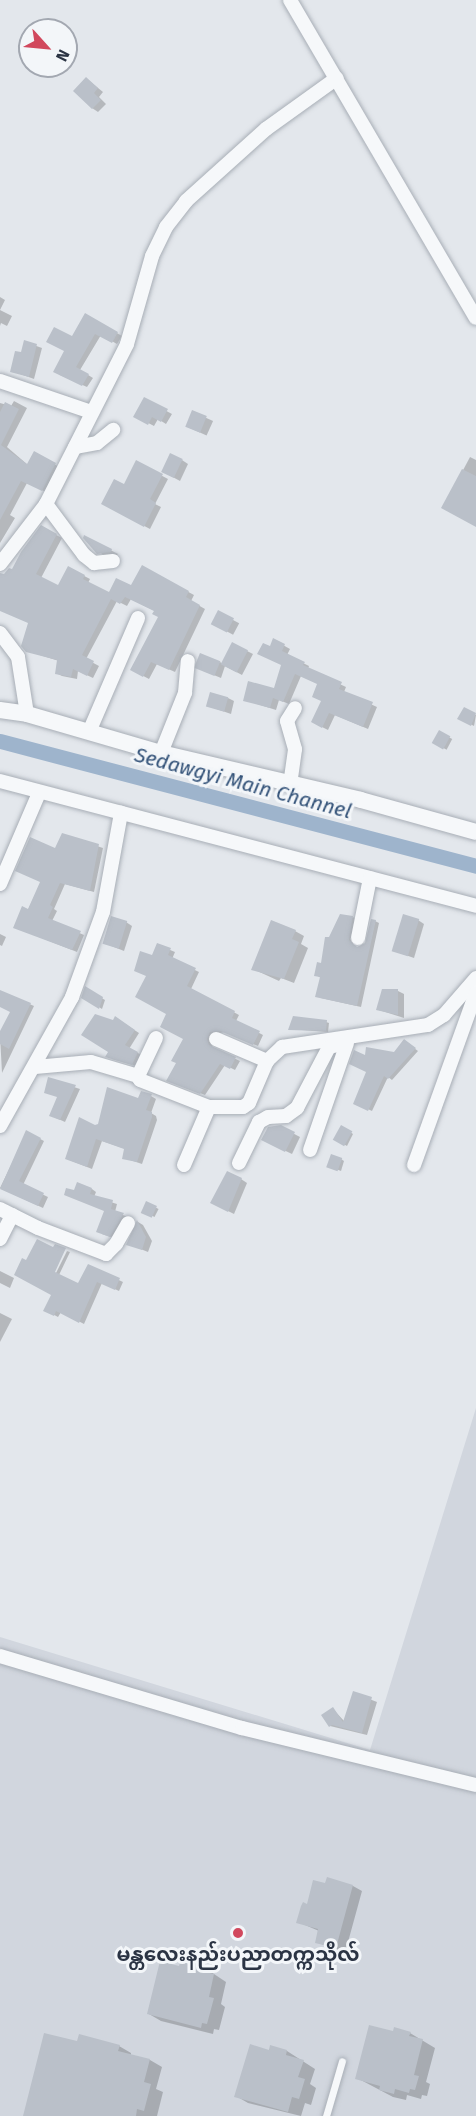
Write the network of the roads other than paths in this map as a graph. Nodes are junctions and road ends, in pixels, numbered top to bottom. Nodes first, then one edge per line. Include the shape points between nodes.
1 (290, 0) edge
2 (337, 78) junction
3 (476, 318) edge
4 (0, 381) edge
5 (91, 412) junction
6 (113, 430) dead end
7 (75, 447) junction
8 (46, 504) junction
9 (113, 561) dead end
10 (0, 564) edge
11 (138, 618) dead end
12 (0, 633) edge
13 (188, 661) dead end
14 (295, 708) dead end
15 (0, 710) edge
16 (27, 714) junction
17 (89, 732) junction
18 (161, 753) junction
19 (0, 782) edge
20 (290, 784) junction
21 (39, 793) junction
22 (121, 813) junction
23 (476, 832) edge
24 (369, 878) junction
25 (0, 884) edge
26 (476, 906) edge
27 (358, 938) dead end
28 (476, 978) edge
29 (476, 993) edge
30 (364, 1036) junction
31 (156, 1038) dead end
32 (216, 1039) dead end
33 (347, 1043) junction
34 (267, 1061) junction
35 (35, 1066) junction
36 (138, 1076) junction
37 (209, 1107) junction
38 (0, 1126) edge
39 (310, 1150) dead end
40 (239, 1163) dead end
41 (184, 1165) dead end
42 (414, 1165) dead end
43 (6, 1212) edge
44 (128, 1223) dead end
45 (0, 1239) edge
46 (0, 1656) edge
47 (476, 1785) edge
48 (342, 2061) dead end
49 (326, 2116) edge

1 - 2 street
2 - 3 street
2 - 5 street via 266,129 186,201 166,227 152,256 127,344
4 - 5 street
5 - 7 street
6 - 7 street via 97,443
7 - 8 street
8 - 9 street via 84,555 94,563
8 - 10 street
11 - 17 street
12 - 16 street via 18,657
13 - 18 street via 185,693
14 - 20 street via 288,721 295,749
15 - 16 street
16 - 17 street
17 - 18 street
18 - 20 street
19 - 21 street
20 - 23 street
21 - 22 street
21 - 25 street
22 - 24 street
22 - 35 street via 103,912 72,997
24 - 26 street
24 - 27 street
28 - 30 street via 444,1015 428,1025
29 - 42 street
30 - 33 street
30 - 34 street via 282,1047
31 - 36 street
32 - 34 street
33 - 39 street
33 - 40 street via 329,1047 297,1108 259,1122
34 - 37 street via 249,1102 243,1107
35 - 36 street via 91,1062
35 - 38 street
36 - 37 street via 144,1083
37 - 41 street
43 - 44 street via 106,1254
43 - 45 street
46 - 47 street via 242,1728
48 - 49 lane

